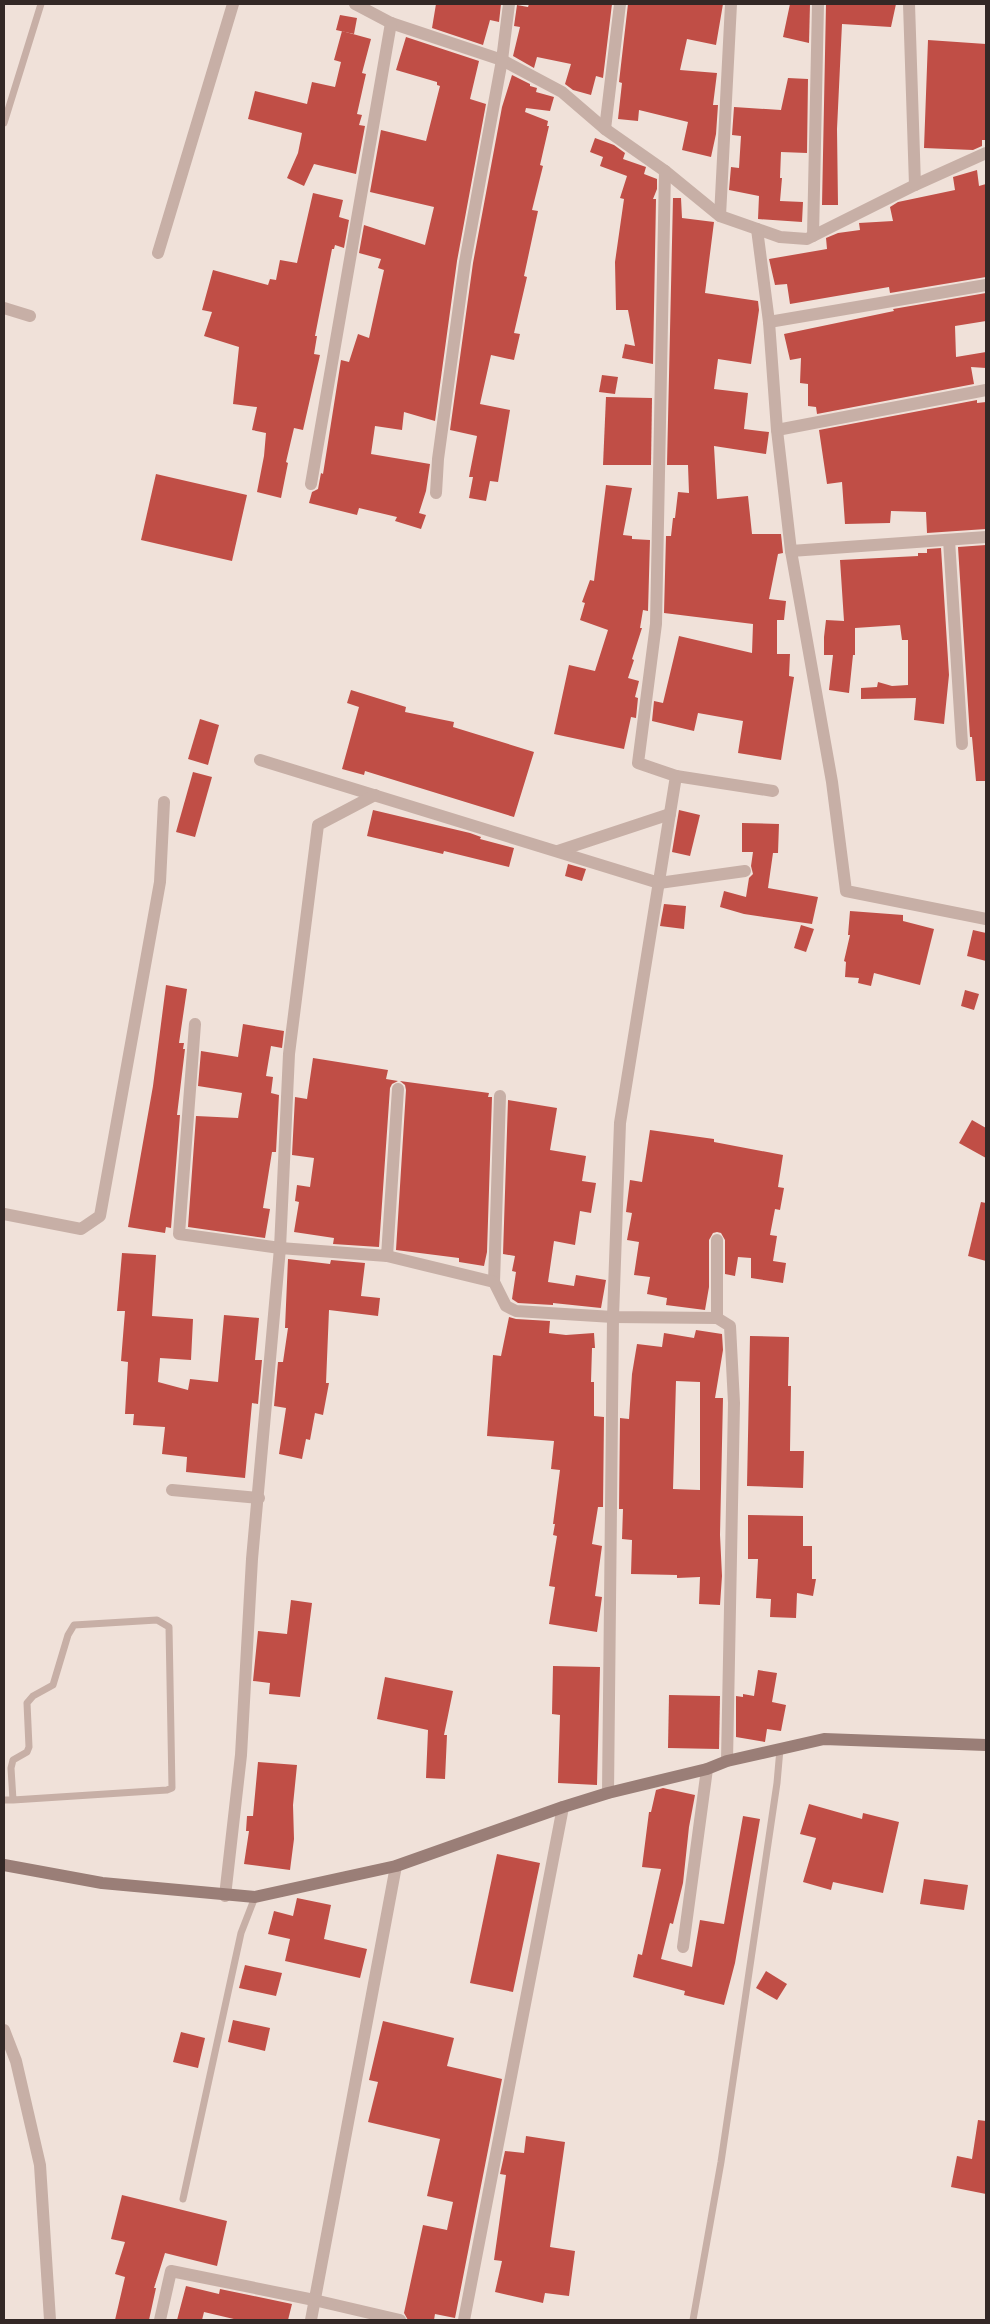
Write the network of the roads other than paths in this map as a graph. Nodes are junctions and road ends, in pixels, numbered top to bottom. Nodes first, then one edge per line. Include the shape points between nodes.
1 (42, 4) edge
2 (233, 4) edge
3 (355, 4) edge
4 (509, 4) edge
5 (620, 4) edge
6 (732, 4) edge
7 (818, 4) edge
8 (909, 4) edge
9 (391, 23) junction
10 (502, 60) junction
11 (4, 123) edge
12 (605, 128) junction
13 (986, 153) edge
14 (665, 171) junction
15 (915, 185) junction
16 (720, 216) junction
17 (757, 229) junction
18 (813, 236) junction
19 (158, 253) dead end
20 (986, 285) edge
21 (4, 308) edge
22 (30, 316) dead end
23 (769, 322) junction
24 (986, 390) edge
25 (777, 430) junction
26 (311, 484) dead end
27 (436, 493) dead end
28 (986, 537) edge
29 (949, 540) junction
30 (791, 552) junction
31 (962, 744) dead end
32 (260, 760) dead end
33 (676, 776) junction
34 (773, 791) dead end
35 (375, 795) junction
36 (164, 802) dead end
37 (670, 814) junction
38 (555, 851) junction
39 (745, 872) dead end
40 (659, 883) junction
41 (986, 919) edge
42 (195, 1024) dead end
43 (398, 1089) dead end
44 (500, 1096) dead end
45 (4, 1214) edge
46 (717, 1240) dead end
47 (280, 1248) junction
48 (387, 1256) junction
49 (494, 1282) junction
50 (613, 1317) junction
51 (717, 1318) junction
52 (172, 1490) dead end
53 (258, 1498) junction
54 (986, 1745) edge
55 (780, 1749) junction
56 (727, 1761) junction
57 (707, 1769) junction
58 (608, 1793) junction
59 (4, 1800) edge
60 (14, 1800) junction
61 (563, 1807) junction
62 (4, 1865) edge
63 (396, 1866) junction
64 (225, 1896) junction
65 (256, 1897) junction
66 (682, 1947) dead end
67 (4, 2030) edge
68 (182, 2199) dead end
69 (314, 2300) junction
70 (50, 2320) edge
71 (160, 2320) edge
72 (311, 2320) edge
73 (400, 2320) edge
74 (464, 2320) edge
75 (693, 2320) edge

1 - 11 lane
2 - 19 street
3 - 9 street
4 - 10 street
5 - 12 street
6 - 16 street
7 - 18 street
8 - 15 street
9 - 10 street
9 - 26 street
10 - 12 street via 562,92
10 - 27 street via 465,262
12 - 14 street
13 - 15 street
14 - 16 street
14 - 33 street via 656,624 638,763
15 - 18 street
16 - 17 street
17 - 18 street via 780,237 806,239
17 - 23 street
20 - 23 street
21 - 22 street
23 - 25 street
24 - 25 street
25 - 30 street
28 - 29 street
29 - 30 street
29 - 31 street
30 - 41 street via 832,782 846,891
32 - 35 street
33 - 34 street
33 - 37 street
35 - 38 street
35 - 47 street via 318,825 289,1054
36 - 45 street via 160,882 100,1216 81,1229
37 - 38 street
37 - 40 street
38 - 40 street
39 - 40 street
40 - 50 street via 620,1123
42 - 47 street via 179,1234
43 - 48 street
44 - 49 street
46 - 51 street
47 - 48 street
47 - 53 street
48 - 49 street
49 - 50 street via 506,1306 516,1311
50 - 51 street
50 - 58 street
51 - 56 street via 730,1326 734,1403
52 - 53 street
53 - 64 street via 241,1755
54 - 55 street via 824,1739
55 - 56 street
55 - 75 lane via 721,2162
56 - 57 street
57 - 58 street
57 - 66 street
58 - 61 street
59 - 60 lane
60 - 60 lane via 13,1760 27,1752 29,1747 26,1703 53,1685 74,1625 157,1620 169,1626 172,1788
61 - 63 street
61 - 74 street
62 - 64 street via 102,1883
63 - 65 street
63 - 69 street
64 - 65 street
65 - 68 lane via 241,1933
67 - 70 street via 16,2061 40,2165
69 - 71 street via 171,2271
69 - 72 street
69 - 73 street

